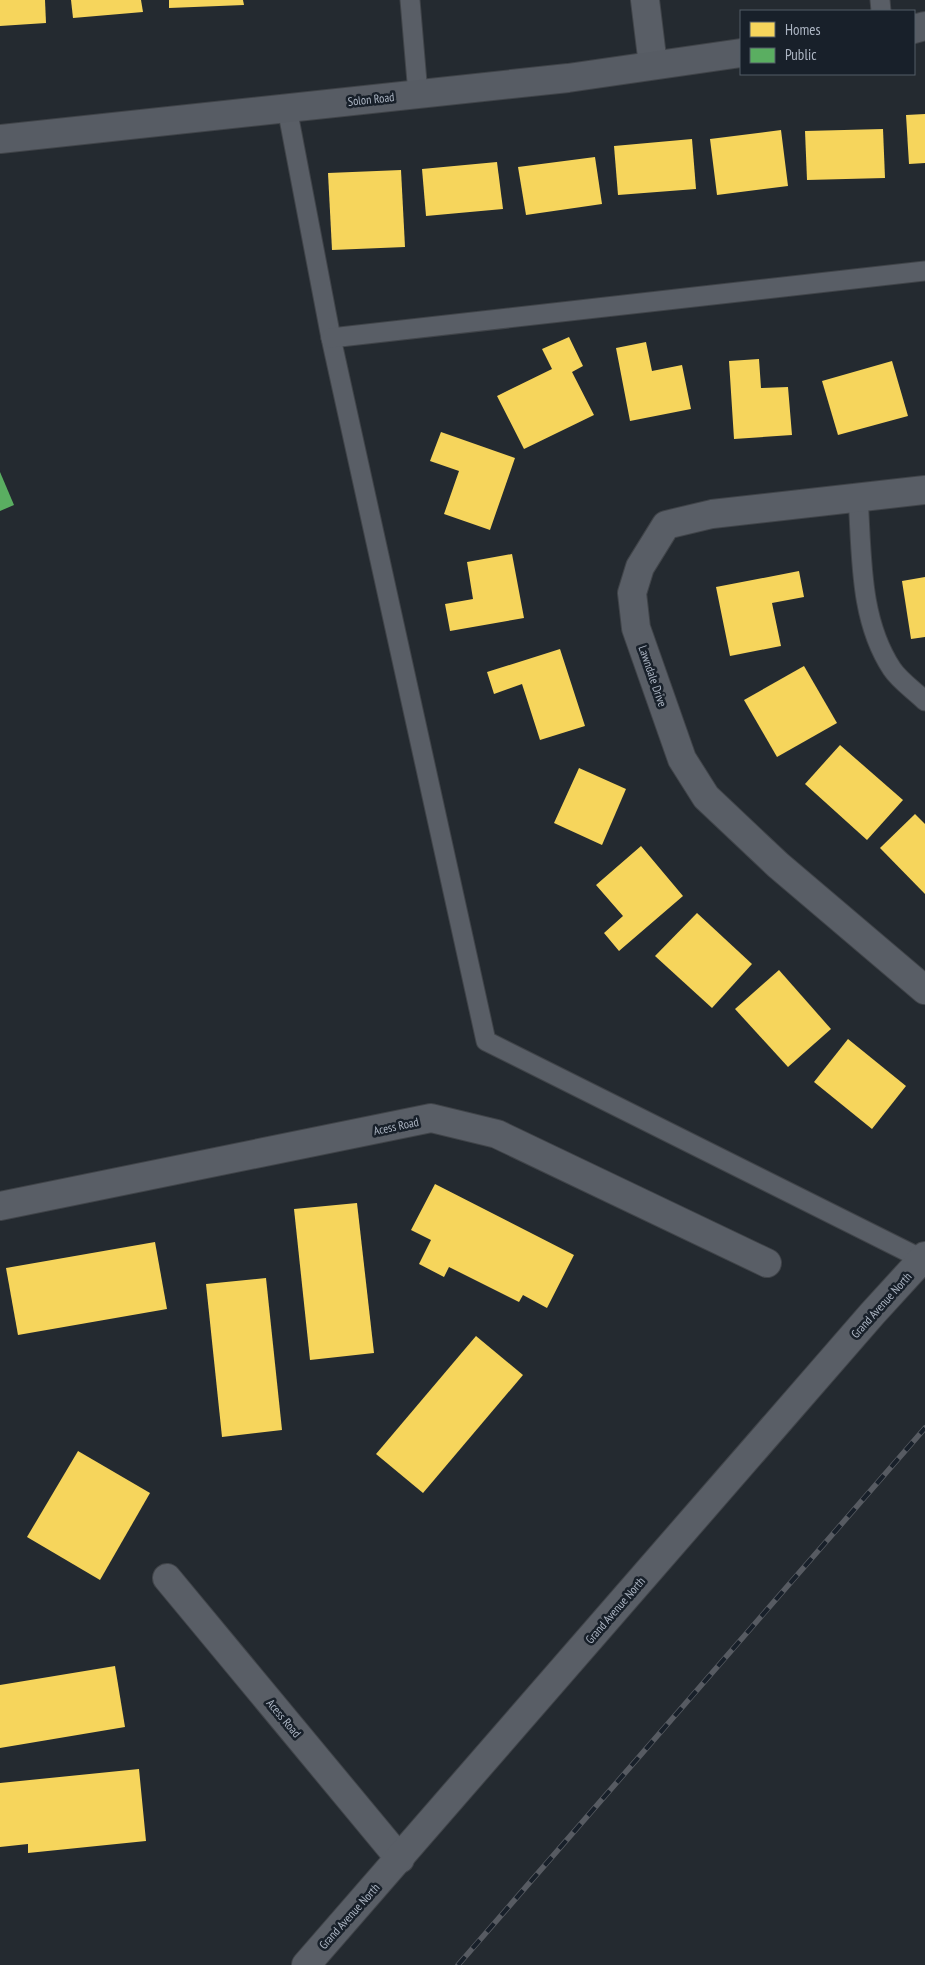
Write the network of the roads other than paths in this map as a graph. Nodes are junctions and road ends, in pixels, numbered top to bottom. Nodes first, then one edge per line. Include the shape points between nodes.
1 (410, 0) edge
2 (645, 0) edge
3 (740, 53) edge
4 (653, 65) junction
5 (418, 94) junction
6 (286, 108) junction
7 (0, 139) edge
8 (925, 272) edge
9 (331, 338) junction
10 (925, 490) edge
11 (858, 497) junction
12 (925, 701) edge
13 (925, 990) edge
14 (0, 1206) edge
15 (923, 1258) edge
16 (767, 1263) dead end
17 (168, 1578) dead end
18 (400, 1859) junction
19 (306, 1965) edge

1 - 5 lane
2 - 4 street
3 - 4 main road, Solon Road
4 - 5 main road, Solon Road
5 - 6 main road, Solon Road
6 - 7 main road, Solon Road
6 - 9 lane
8 - 9 lane
9 - 15 lane via 486,1041
10 - 11 street, Lawndale Drive
11 - 12 lane via 864,592 875,638 893,670
11 - 13 street, Lawndale Drive via 712,514 666,525 640,567 632,593 636,628 682,759 706,797 778,865
14 - 16 street, Acess Road via 431,1118 497,1134
15 - 18 street, Grand Avenue North
17 - 18 street, Acess Road
18 - 19 street, Grand Avenue North

